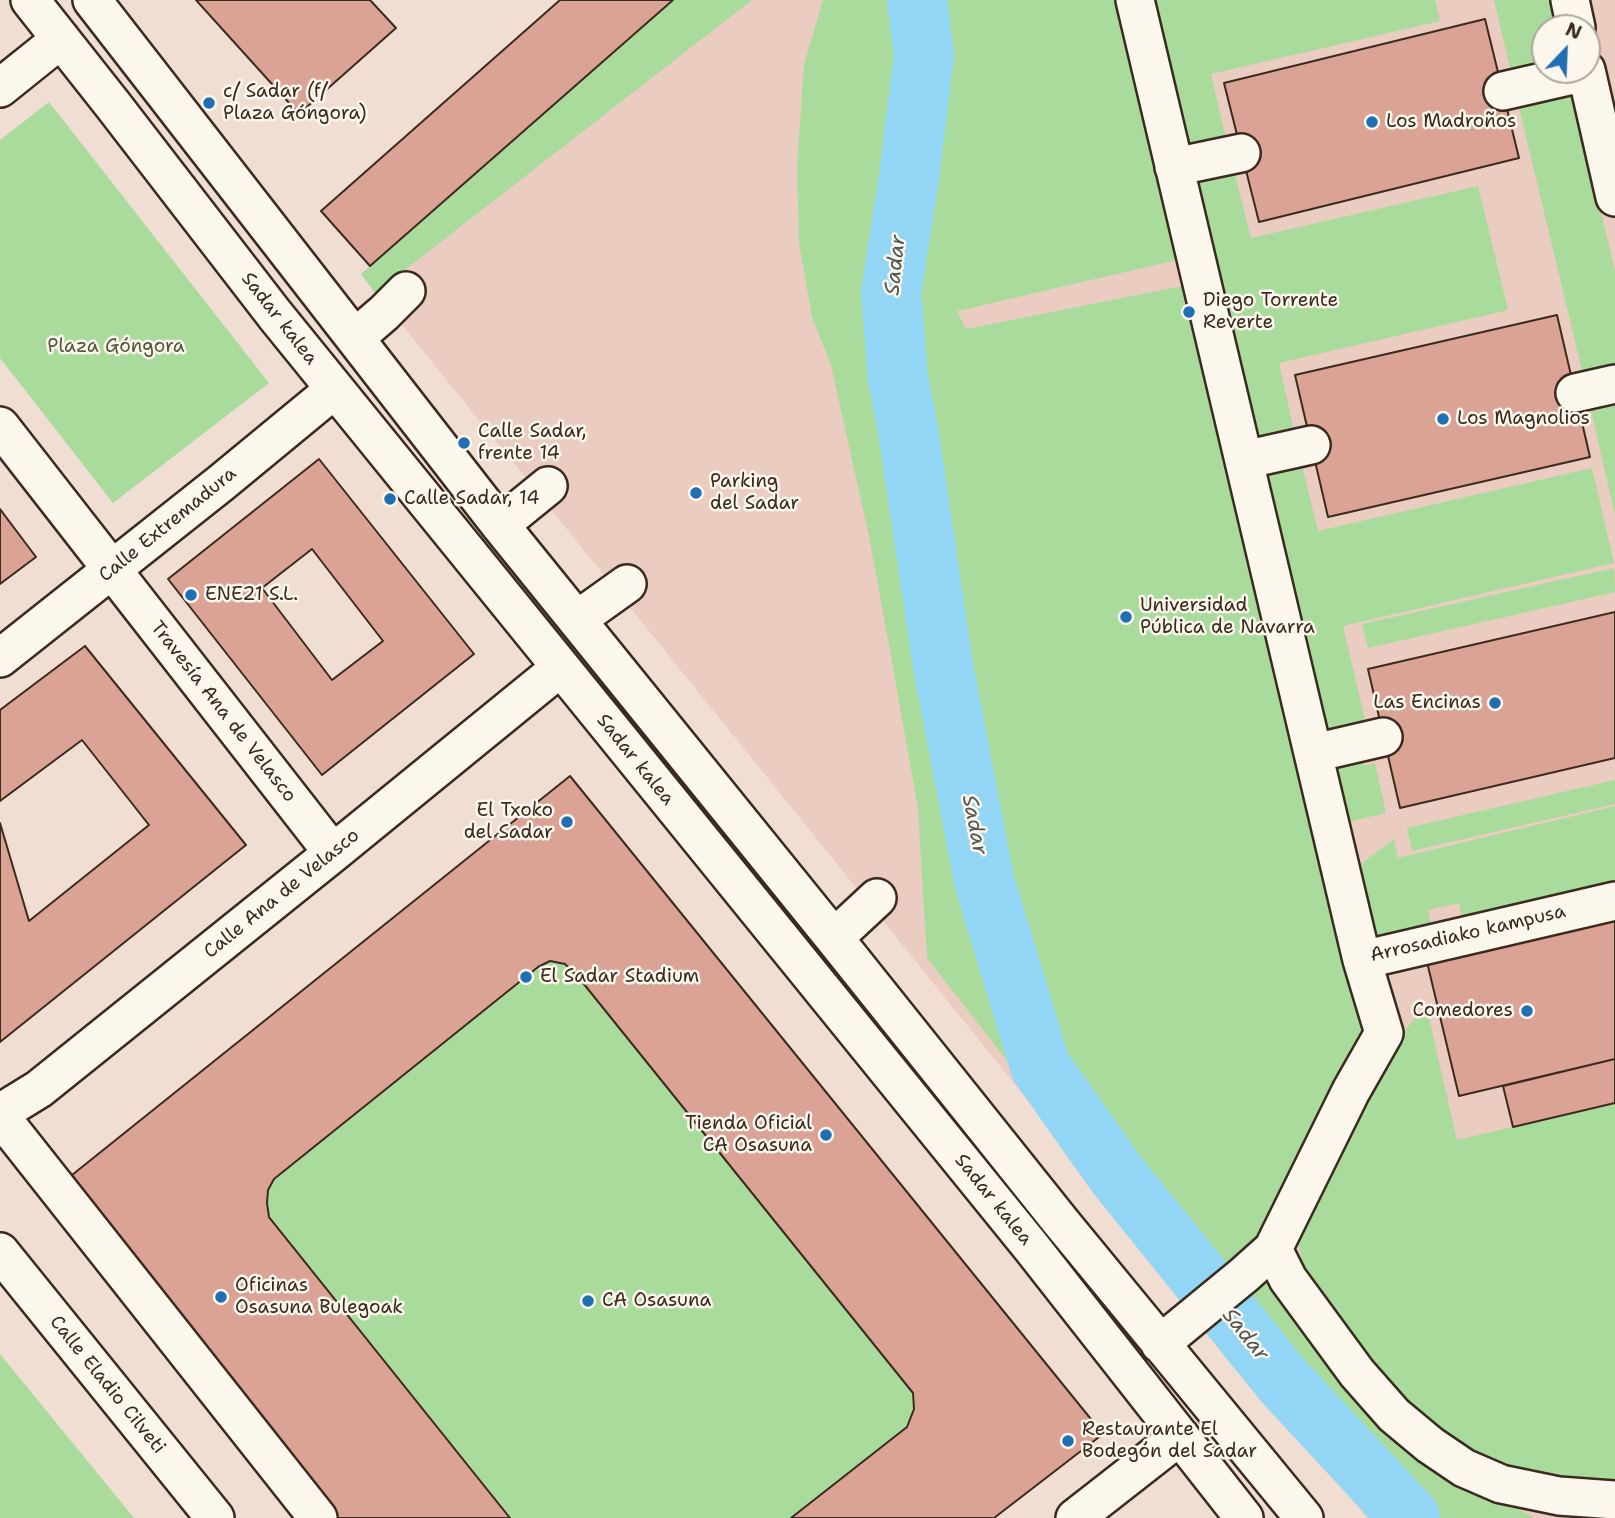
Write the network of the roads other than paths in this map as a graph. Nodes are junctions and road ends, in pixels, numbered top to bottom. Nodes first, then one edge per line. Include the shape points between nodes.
1 (30, 0) edge
2 (92, 0) edge
3 (1135, 0) edge
4 (61, 39) junction
5 (1532, 84) edge
6 (1589, 84) edge
7 (0, 88) edge
8 (1503, 91) dead end
9 (1241, 153) dead end
10 (1174, 167) junction
11 (1615, 197) edge
12 (406, 291) dead end
13 (355, 338) junction
14 (1615, 384) edge
15 (335, 389) junction
16 (1575, 393) dead end
17 (0, 426) edge
18 (1311, 445) dead end
19 (1244, 460) junction
20 (548, 486) dead end
21 (500, 525) junction
22 (112, 571) junction
23 (627, 584) dead end
24 (578, 619) junction
25 (0, 659) edge
26 (560, 668) junction
27 (1384, 737) dead end
28 (1314, 753) junction
29 (332, 853) junction
30 (877, 898) dead end
31 (1615, 901) edge
32 (834, 938) junction
33 (1362, 960) junction
34 (0, 1115) edge
35 (1273, 1249) junction
36 (0, 1252) edge
37 (1160, 1344) junction
38 (1180, 1436) junction
39 (1615, 1500) edge
40 (215, 1518) edge
41 (318, 1518) edge
42 (1075, 1518) edge
43 (1244, 1518) edge
44 (1304, 1518) edge

1 - 4 street, Sadar kalea
2 - 13 street, Sadar kalea
3 - 10 street, Arrosadiako kampusa
4 - 7 street
4 - 15 street, Sadar kalea
5 - 8 street
6 - 11 street
9 - 10 street
10 - 19 street, Arrosadiako kampusa
12 - 13 street
13 - 21 street, Sadar kalea
14 - 16 street
15 - 22 street, Calle Extremadura
15 - 26 street, Sadar kalea
17 - 22 street
18 - 19 street
19 - 28 street, Arrosadiako kampusa
20 - 21 street
21 - 24 street, Sadar kalea
22 - 25 street, Calle Extremadura
22 - 29 street, Travesía Ana de Velasco
23 - 24 street
24 - 32 street, Sadar kalea
26 - 29 street, Calle Ana de Velasco
26 - 38 street, Sadar kalea via 1015,1226
27 - 28 street
28 - 33 street, Arrosadiako kampusa
29 - 34 street, Calle Ana de Velasco via 39,1089
30 - 32 street
31 - 33 street, Arrosadiako kampusa
32 - 37 street, Sadar kalea
33 - 35 street via 1384,1033
34 - 41 street
35 - 37 street
35 - 39 street via 1288,1279 1357,1373 1394,1415 1430,1445 1464,1468 1501,1484 1559,1496
36 - 40 street, Calle Eladio Cilveti
37 - 44 street, Sadar kalea
38 - 42 street
38 - 43 street, Sadar kalea

